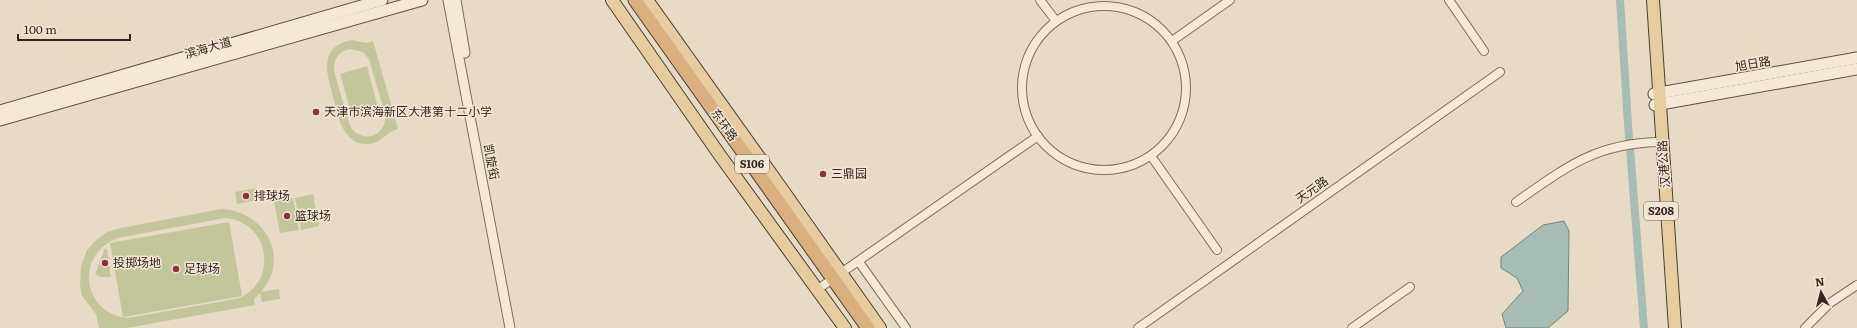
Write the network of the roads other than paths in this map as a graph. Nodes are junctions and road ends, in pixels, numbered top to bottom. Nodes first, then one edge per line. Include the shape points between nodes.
1 (382, 0) edge
2 (422, 0) edge
3 (448, 0) edge
4 (456, 0) edge
5 (612, 0) edge
6 (625, 0) edge
7 (635, 0) edge
8 (647, 0) edge
9 (1040, 0) edge
10 (1230, 0) edge
11 (1449, 0) edge
12 (1647, 0) edge
13 (1653, 0) edge
14 (1056, 21) junction
15 (1172, 41) junction
16 (1484, 51) dead end
17 (1857, 58) edge
18 (1857, 69) edge
19 (1500, 72) dead end
20 (1657, 99) junction
21 (0, 111) edge
22 (0, 120) edge
23 (1038, 136) junction
24 (1657, 142) junction
25 (1151, 156) junction
26 (1516, 202) dead end
27 (1217, 250) dead end
28 (859, 262) junction
29 (830, 282) junction
30 (1857, 286) edge
31 (1410, 287) dead end
32 (510, 328) edge
33 (516, 328) edge
34 (845, 328) edge
35 (857, 328) edge
36 (868, 328) edge
37 (880, 328) edge
38 (906, 328) edge
39 (1138, 328) edge
40 (1352, 328) edge
41 (1670, 328) edge
42 (1676, 328) edge
43 (1805, 328) edge

1 - 21 main road, 滨海大道
2 - 22 main road, 滨海大道
3 - 32 street, 凯旋街
4 - 33 street, 凯旋街
5 - 29 main road via 719,154
6 - 29 highway, 东环路 / S106
7 - 29 highway, 东环路 / S106
8 - 29 main road
9 - 14 street
10 - 15 street
11 - 16 street
12 - 20 main road, 汉港公路 / S208
13 - 20 main road, 汉港公路
14 - 15 street via 1079,9 1105,6 1131,10 1154,22
14 - 23 street via 1036,41 1024,67 1021,96 1029,123
15 - 25 street via 1183,64 1186,96 1182,115 1170,138
17 - 20 main road, 旭日路
18 - 20 main road, 旭日路
19 - 39 street, 天元路
20 - 24 main road, 汉港公路 / S208
20 - 42 main road, 汉港公路
23 - 25 street via 1045,147 1069,163 1096,170 1125,168
23 - 28 street
24 - 26 street via 1624,144 1595,152 1564,169
24 - 41 main road, 汉港公路 / S208
25 - 27 street
28 - 29 street
28 - 38 street
29 - 34 main road
29 - 35 highway, 东环路 / S106
29 - 36 highway, 东环路 / S106
29 - 37 main road
30 - 43 street via 1830,303
31 - 40 street

